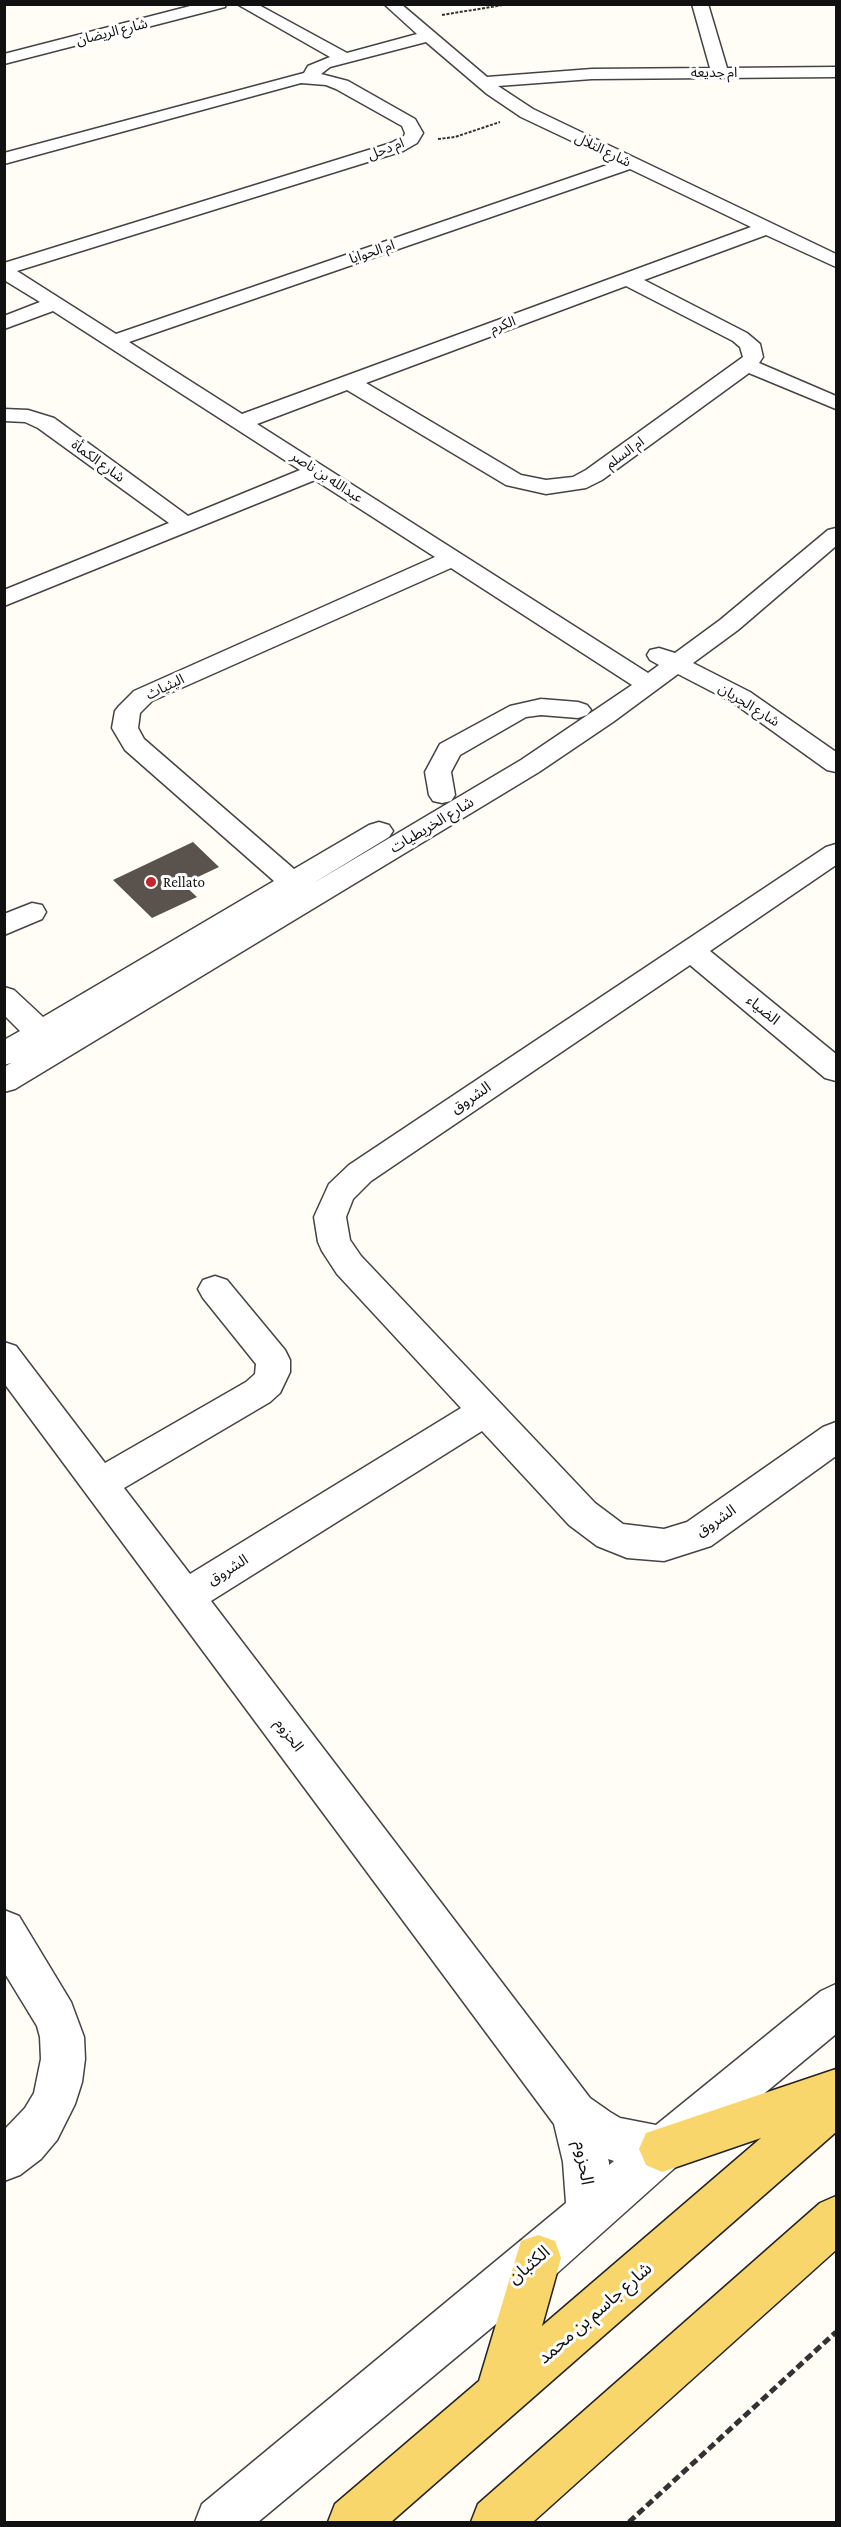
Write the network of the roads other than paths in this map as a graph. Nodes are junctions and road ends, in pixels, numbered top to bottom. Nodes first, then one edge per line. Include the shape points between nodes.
1 (219, 4) edge
2 (244, 4) edge
3 (391, 4) edge
4 (700, 4) edge
5 (429, 36) junction
6 (344, 58) junction
7 (4, 59) edge
8 (837, 72) edge
9 (720, 73) junction
10 (311, 78) junction
11 (478, 78) junction
12 (4, 159) edge
13 (631, 163) junction
14 (766, 228) junction
15 (837, 261) edge
16 (4, 270) edge
17 (627, 279) junction
18 (56, 303) junction
19 (4, 323) edge
20 (114, 341) junction
21 (747, 365) junction
22 (349, 382) junction
23 (837, 403) edge
24 (4, 415) edge
25 (241, 422) junction
26 (317, 471) junction
27 (186, 525) junction
28 (836, 530) edge
29 (453, 558) junction
30 (4, 599) edge
31 (667, 659) junction
32 (640, 678) junction
33 (578, 710) junction
34 (837, 764) edge
35 (442, 795) junction
36 (837, 852) edge
37 (301, 890) junction
38 (32, 912) dead end
39 (4, 926) edge
40 (690, 950) junction
41 (4, 997) edge
42 (41, 1033) junction
43 (4, 1054) edge
44 (837, 1070) edge
45 (4, 1082) edge
46 (216, 1288) dead end
47 (8, 1367) edge
48 (485, 1411) junction
49 (837, 1437) edge
50 (100, 1484) junction
51 (185, 1597) junction
52 (4, 1931) edge
53 (837, 2006) edge
54 (837, 2091) edge
55 (837, 2103) edge
56 (574, 2114) junction
57 (662, 2150) junction
58 (4, 2160) edge
59 (590, 2213) junction
60 (837, 2219) edge
61 (538, 2258) junction
62 (499, 2395) junction
63 (220, 2523) edge
64 (353, 2523) edge
65 (496, 2523) edge

1 - 7 street, شارع الريضان
2 - 6 street
3 - 5 street, شارع التلال
4 - 9 street
5 - 6 street
5 - 11 street, شارع التلال
6 - 10 street via 318,66 311,72
8 - 9 street, ام جديعة
9 - 11 street, ام جديعة
10 - 12 street, ام دحل via 284,81
10 - 16 street, ام دحل via 336,82 409,123 414,129 413,136 397,147
11 - 13 street, شارع التلال via 527,112
13 - 14 street, شارع التلال
13 - 20 street, ام الحوايا
14 - 15 street, شارع التلال
14 - 17 street, الكرم
16 - 18 street, عبدالله بن ناصر
17 - 21 street via 745,340 753,353
17 - 22 street, الكرم
18 - 19 street
18 - 20 street, عبدالله بن ناصر
20 - 25 street, عبدالله بن ناصر
21 - 22 street, ام السلم via 594,475 557,487 534,486 506,476
21 - 23 street
22 - 25 street, الكرم
24 - 27 street, شارع الكمأة via 27,416 46,423
25 - 26 street, عبدالله بن ناصر
26 - 27 street
26 - 29 street, عبدالله بن ناصر
27 - 30 street
28 - 31 street, شارع الخريطيات via 730,599
29 - 32 street, عبدالله بن ناصر
29 - 37 street, اليثياث via 143,696 128,711 125,728 134,744
31 - 32 street, شارع الخريطيات
31 - 34 street, شارع الجريان via 741,697
32 - 33 street, شارع الخريطيات
32 - 37 street, شارع الخريطيات via 604,717 530,766
33 - 35 street, شارع الخريطيات
33 - 35 street via 541,707 519,711 449,750 438,772
35 - 37 street, شارع الخريطيات
36 - 40 street, الشروق
37 - 42 street, شارع الخريطيات
37 - 45 street, شارع الخريطيات
38 - 39 street
40 - 44 street, الضياء
40 - 48 street, الشروق via 360,1173 348,1182 334,1205 331,1230 340,1254
41 - 42 street
42 - 43 street, شارع الخريطيات
46 - 50 street via 273,1360 268,1383
47 - 50 street, الحزوم
48 - 49 street, الشروق via 595,1526 610,1536 645,1545 682,1542 698,1535
48 - 51 street, الشروق
50 - 51 street, الحزوم
51 - 56 street, الحزوم
52 - 58 street via 56,2017 63,2059 53,2104 25,2143
53 - 57 street, الكثبان
54 - 57 main road
55 - 62 main road, شارع جاسم بن محمد
56 - 57 street, الحزوم via 615,2139
56 - 59 street, الحزوم via 586,2162
57 - 59 street, الكثبان
59 - 61 street, الكثبان
60 - 65 main road
61 - 62 main road
61 - 63 street, الكثبان
62 - 64 main road, شارع جاسم بن محمد

